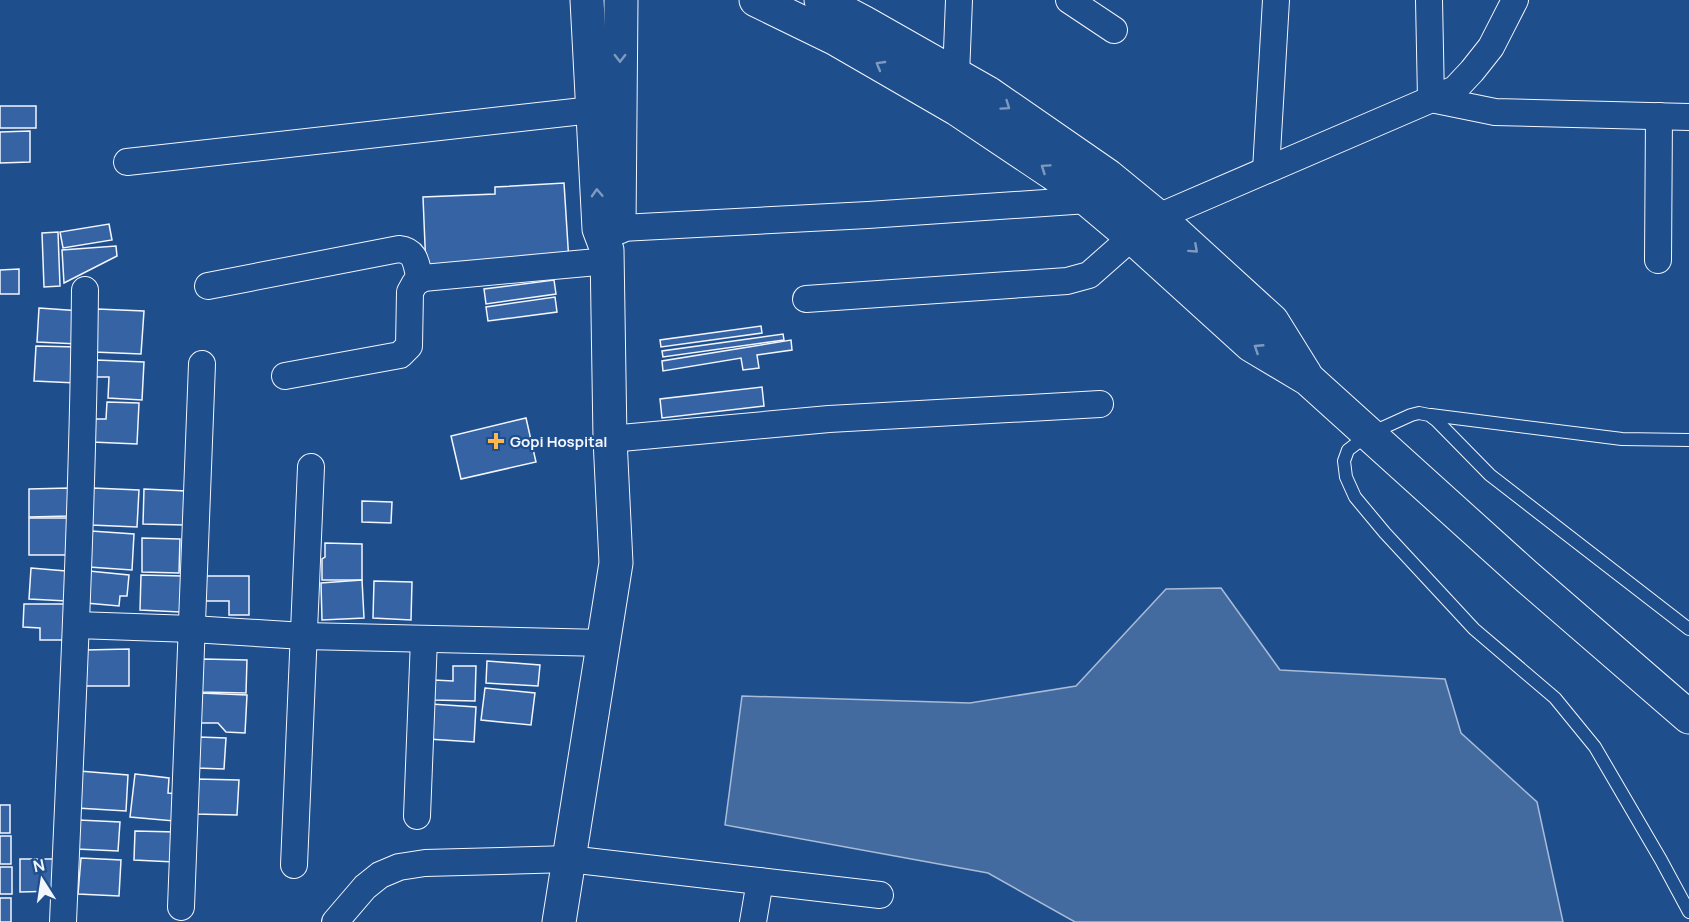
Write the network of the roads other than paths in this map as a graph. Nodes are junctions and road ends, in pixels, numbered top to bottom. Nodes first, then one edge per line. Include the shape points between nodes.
1 (587, 0) edge
2 (621, 0) edge
3 (756, 0) edge
4 (821, 0) edge
5 (959, 0) edge
6 (1069, 0) edge
7 (1276, 0) edge
8 (1429, 0) edge
9 (1515, 0) edge
10 (1114, 30) dead end
11 (956, 75) junction
12 (1431, 99) junction
13 (592, 110) junction
14 (1659, 116) junction
15 (1689, 117) edge
16 (127, 162) dead end
17 (1266, 170) junction
18 (1088, 200) junction
19 (1158, 217) junction
20 (1132, 237) junction
21 (608, 242) junction
22 (1658, 260) dead end
23 (420, 280) junction
24 (208, 286) dead end
25 (85, 290) dead end
26 (806, 299) dead end
27 (202, 364) dead end
28 (285, 376) dead end
29 (1308, 379) junction
30 (1100, 404) dead end
31 (1429, 415) junction
32 (1369, 434) junction
33 (610, 439) junction
34 (1689, 440) edge
35 (311, 467) dead end
36 (76, 625) junction
37 (192, 629) junction
38 (1689, 629) edge
39 (303, 636) junction
40 (424, 639) junction
41 (604, 643) junction
42 (1689, 717) edge
43 (417, 816) dead end
44 (569, 859) junction
45 (294, 865) dead end
46 (760, 881) junction
47 (880, 895) dead end
48 (181, 907) dead end
49 (1689, 912) edge
50 (63, 922) edge
51 (335, 922) edge
52 (559, 922) edge
53 (753, 922) edge

1 - 13 main road
2 -> 21 main road
18 -> 3 main road via 957,109 836,39
4 - 11 main road
5 - 11 street
6 - 10 street
7 - 17 street
8 - 12 street
9 - 12 street via 1491,47 1472,71 1455,89
11 -> 19 main road via 1108,176
12 - 14 street via 1495,112
12 - 17 street
13 - 16 street
21 -> 13 main road
14 - 15 street
14 - 22 street
17 - 19 street
18 - 20 main road
18 - 21 street via 868,215
19 -> 29 main road via 1272,321
20 - 26 street via 1089,275 1067,281
29 -> 20 main road via 1251,345
21 - 23 street
21 - 33 main road
23 - 24 street via 414,256 399,249
23 - 28 street via 410,292 409,346 400,355
25 - 36 street
27 - 37 street
29 - 32 main road
30 - 33 street via 829,419
31 - 32 lane via 1411,415
31 - 34 lane via 1622,439
31 - 38 lane via 1490,475
32 - 42 main road
32 - 49 lane via 1348,450 1344,461 1355,497 1474,629 1555,698 1595,747
33 - 41 main road via 616,563
35 - 39 street
36 - 37 street
36 - 50 street
37 - 39 street
37 - 48 street
39 - 40 street
39 - 45 street
40 - 41 street
40 - 43 street
41 - 44 main road
44 - 46 street
44 - 51 street via 399,867 365,887
44 - 52 main road
46 - 47 street
46 - 53 street

